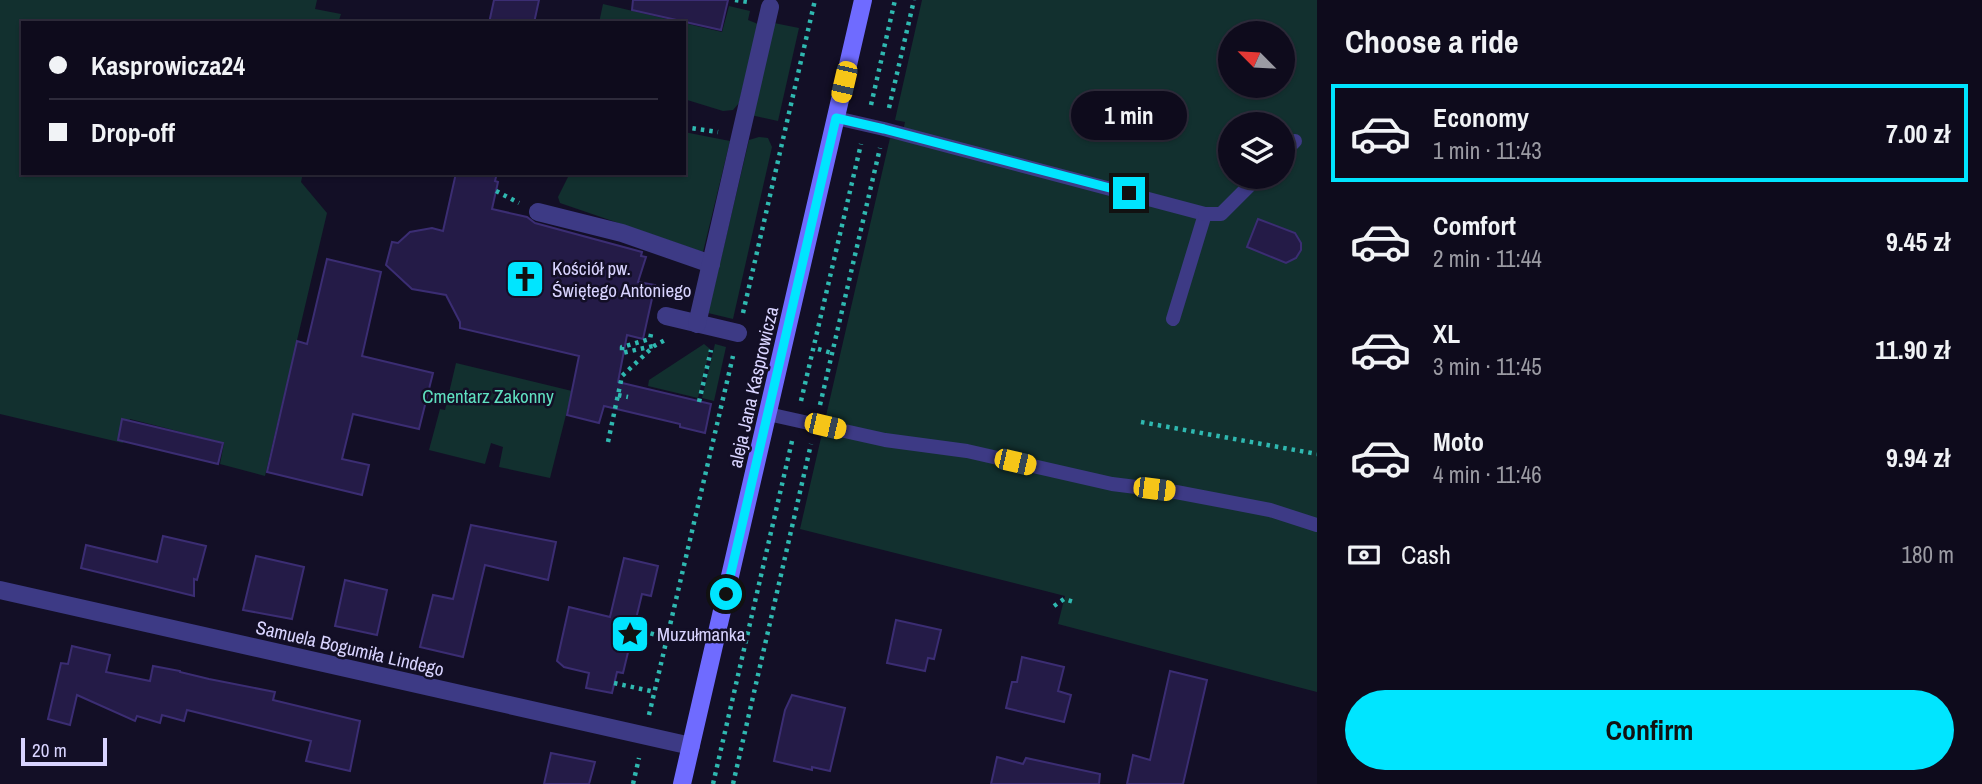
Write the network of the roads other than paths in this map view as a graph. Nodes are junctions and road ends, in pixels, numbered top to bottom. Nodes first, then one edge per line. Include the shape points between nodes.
1 (863, 0) edge
2 (770, 7) dead end
3 (836, 118) junction
4 (1246, 189) edge
5 (538, 212) dead end
6 (1205, 214) junction
7 (710, 264) junction
8 (666, 316) dead end
9 (1173, 318) dead end
10 (697, 324) junction
11 (738, 334) road end
12 (768, 414) junction
13 (1317, 525) edge
14 (0, 590) edge
15 (691, 746) junction
16 (682, 784) edge

1 - 3 street, aleja Jana Kasprowicza
2 - 7 street
3 - 6 lane
3 - 12 street, aleja Jana Kasprowicza
4 - 6 lane via 1221,214
5 - 7 street via 622,233
6 - 9 lane
7 - 10 street
8 - 10 street
10 - 11 street
12 - 13 lane via 1112,484 1270,510
12 - 15 street, aleja Jana Kasprowicza
14 - 15 street, Samuela Bogumiła Lindego
15 - 16 street, aleja Jana Kasprowicza

